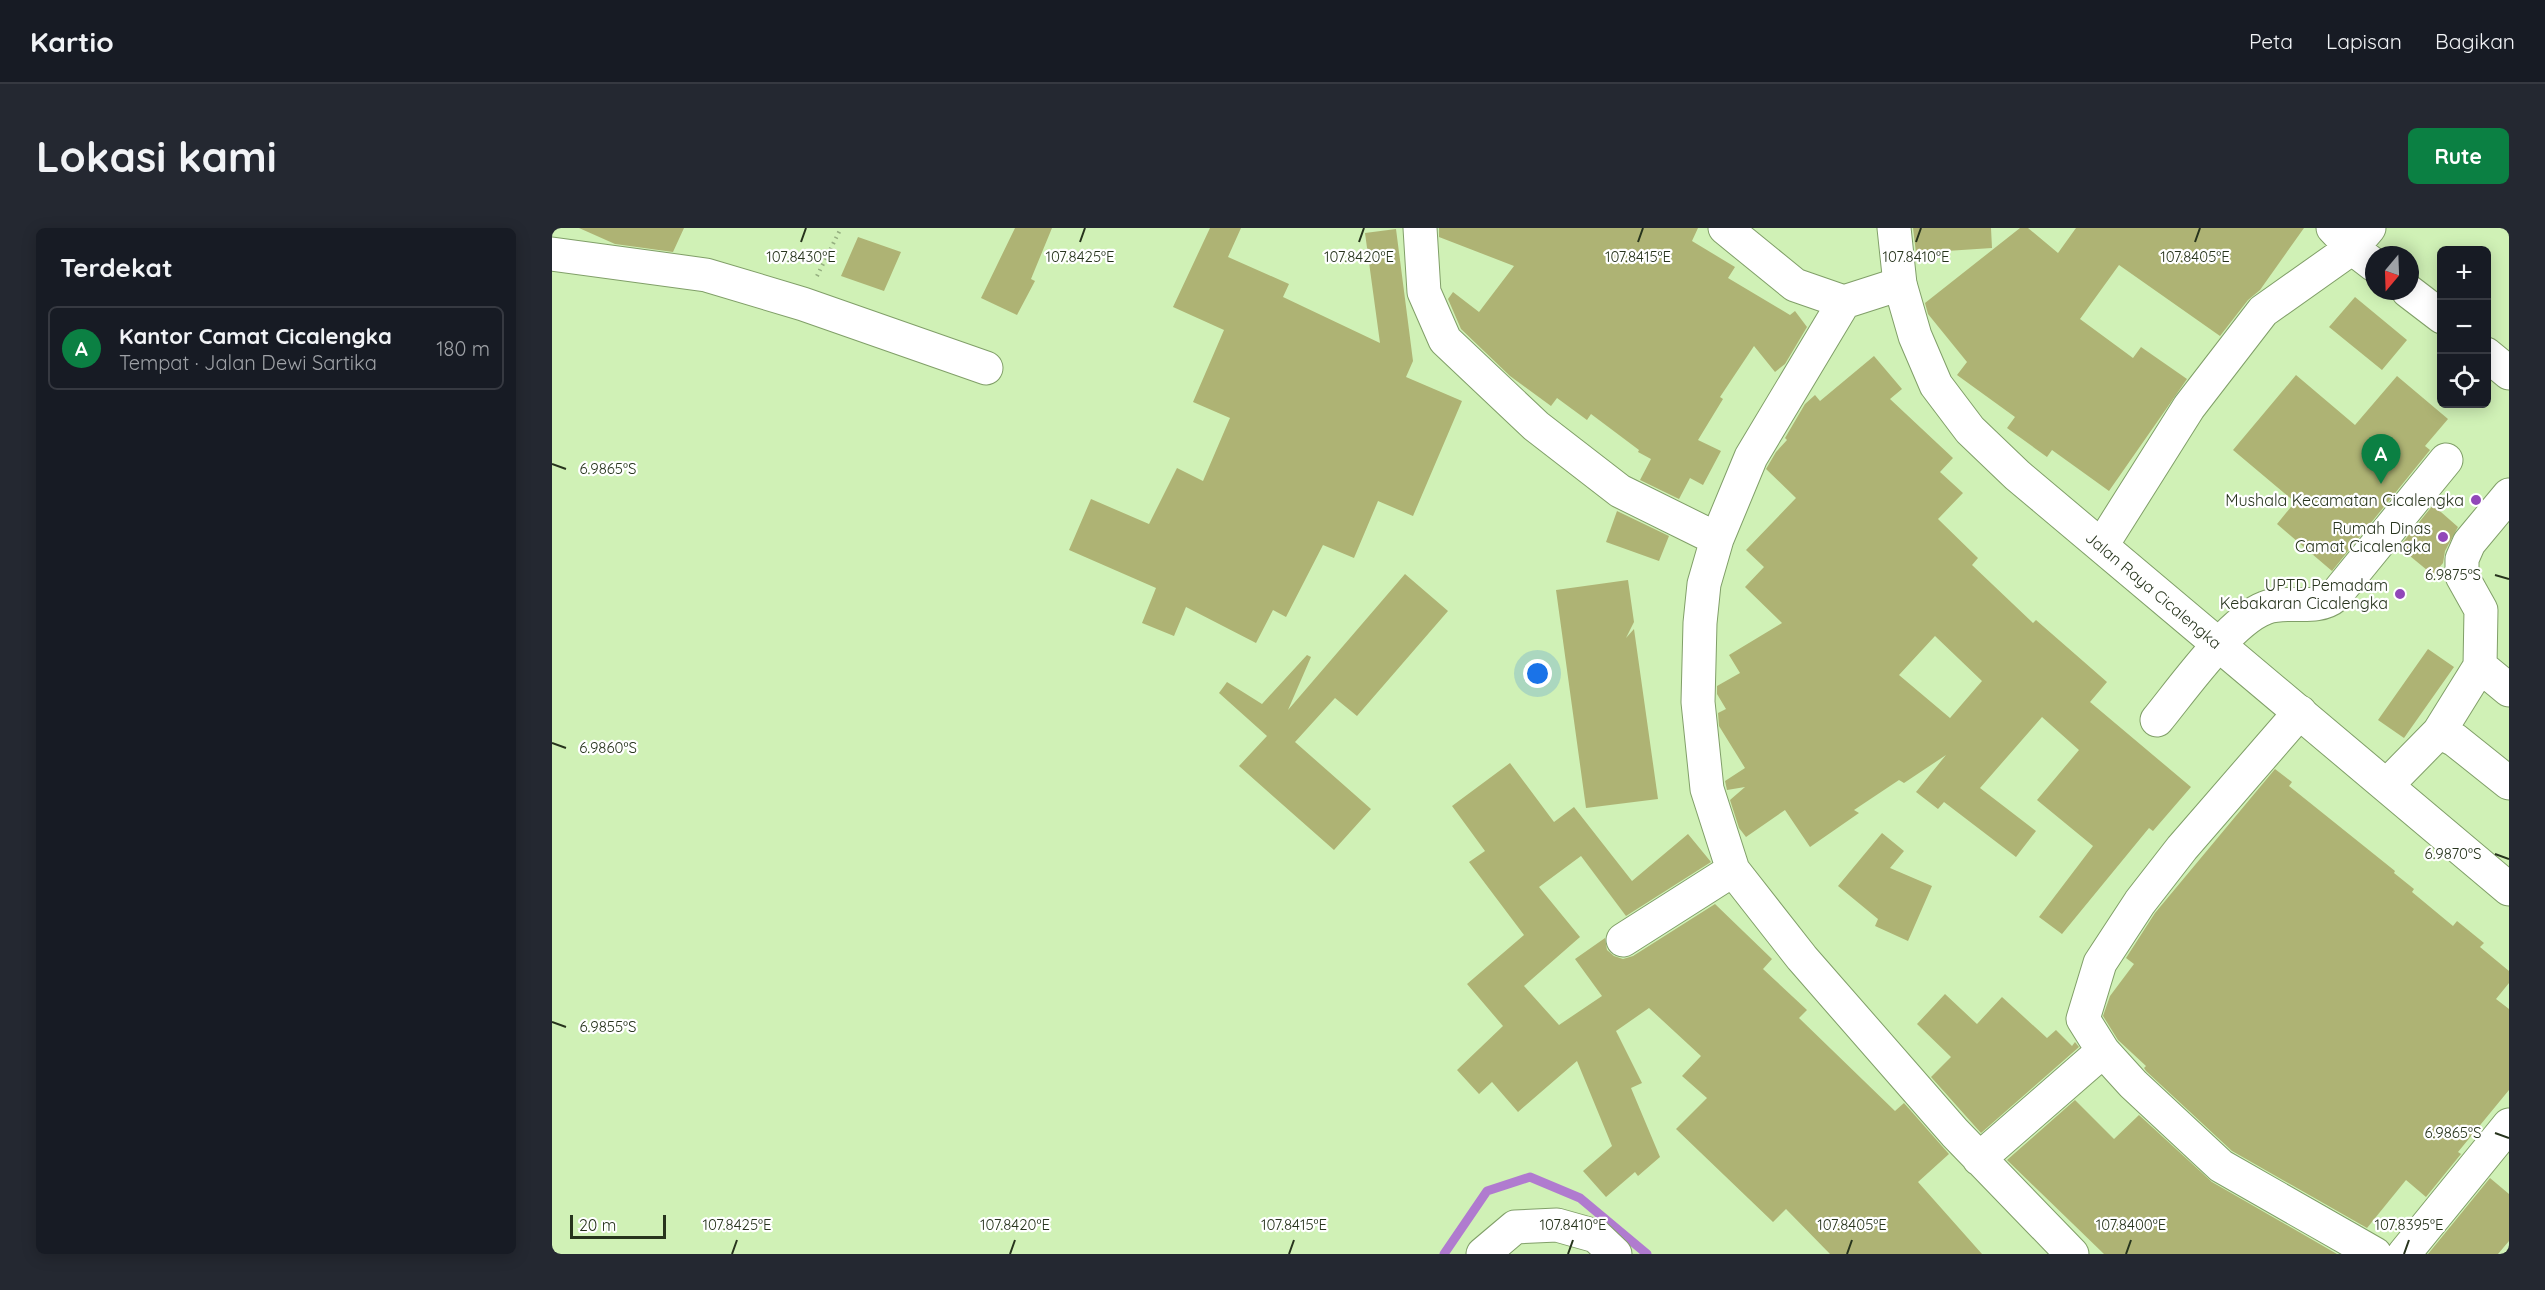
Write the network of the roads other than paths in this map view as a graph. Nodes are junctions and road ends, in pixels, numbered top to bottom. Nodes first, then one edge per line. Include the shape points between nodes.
1 (1420, 228) edge
2 (1725, 228) edge
3 (1894, 228) edge
4 (2357, 242) edge
5 (552, 254) edge
6 (1900, 285) junction
7 (2419, 299) edge
8 (1844, 302) junction
9 (2437, 313) edge
10 (2491, 357) edge
11 (986, 368) dead end
12 (2509, 373) edge
13 (2446, 460) dead end
14 (2509, 495) edge
15 (1717, 539) junction
16 (2102, 545) junction
17 (2219, 644) junction
18 (2480, 666) junction
19 (2509, 690) edge
20 (2300, 712) junction
21 (2157, 720) dead end
22 (2439, 732) junction
23 (2509, 783) edge
24 (2387, 785) junction
25 (1733, 870) junction
26 (2509, 889) edge
27 (1623, 940) dead end
28 (2103, 1051) junction
29 (2509, 1125) edge
30 (1979, 1159) junction
31 (1483, 1254) edge
32 (1615, 1254) edge
33 (2072, 1254) edge
34 (2375, 1254) edge
35 (2404, 1254) edge

1 - 15 street via 1424,292 1445,340 1536,426 1620,491
2 - 8 street via 1795,285
3 - 6 street, Jalan Raya Cicalengka
4 - 16 street via 2263,310 2189,407
5 - 11 street via 706,275 803,304
6 - 8 street
6 - 16 street, Jalan Raya Cicalengka via 1936,386 1956,412 2016,475
7 - 9 street
8 - 15 street via 1751,457
10 - 12 street
13 - 17 street via 2336,596 2327,603 2264,608
14 - 18 street via 2469,543 2462,559 2462,576 2481,610
15 - 25 street via 1704,584 1698,702 1707,789
16 - 17 street, Jalan Raya Cicalengka
17 - 20 street, Jalan Raya Cicalengka
17 - 21 street
18 - 19 street
18 - 22 street
20 - 24 street, Jalan Raya Cicalengka
20 - 28 street via 2182,848 2100,963 2083,1019
22 - 23 street
22 - 24 street
24 - 26 street, Jalan Raya Cicalengka
25 - 27 street
25 - 30 street via 1802,958
28 - 30 street
28 - 34 street via 2221,1166
29 - 35 street
30 - 33 street
31 - 32 street via 1515,1227 1557,1225 1596,1236

